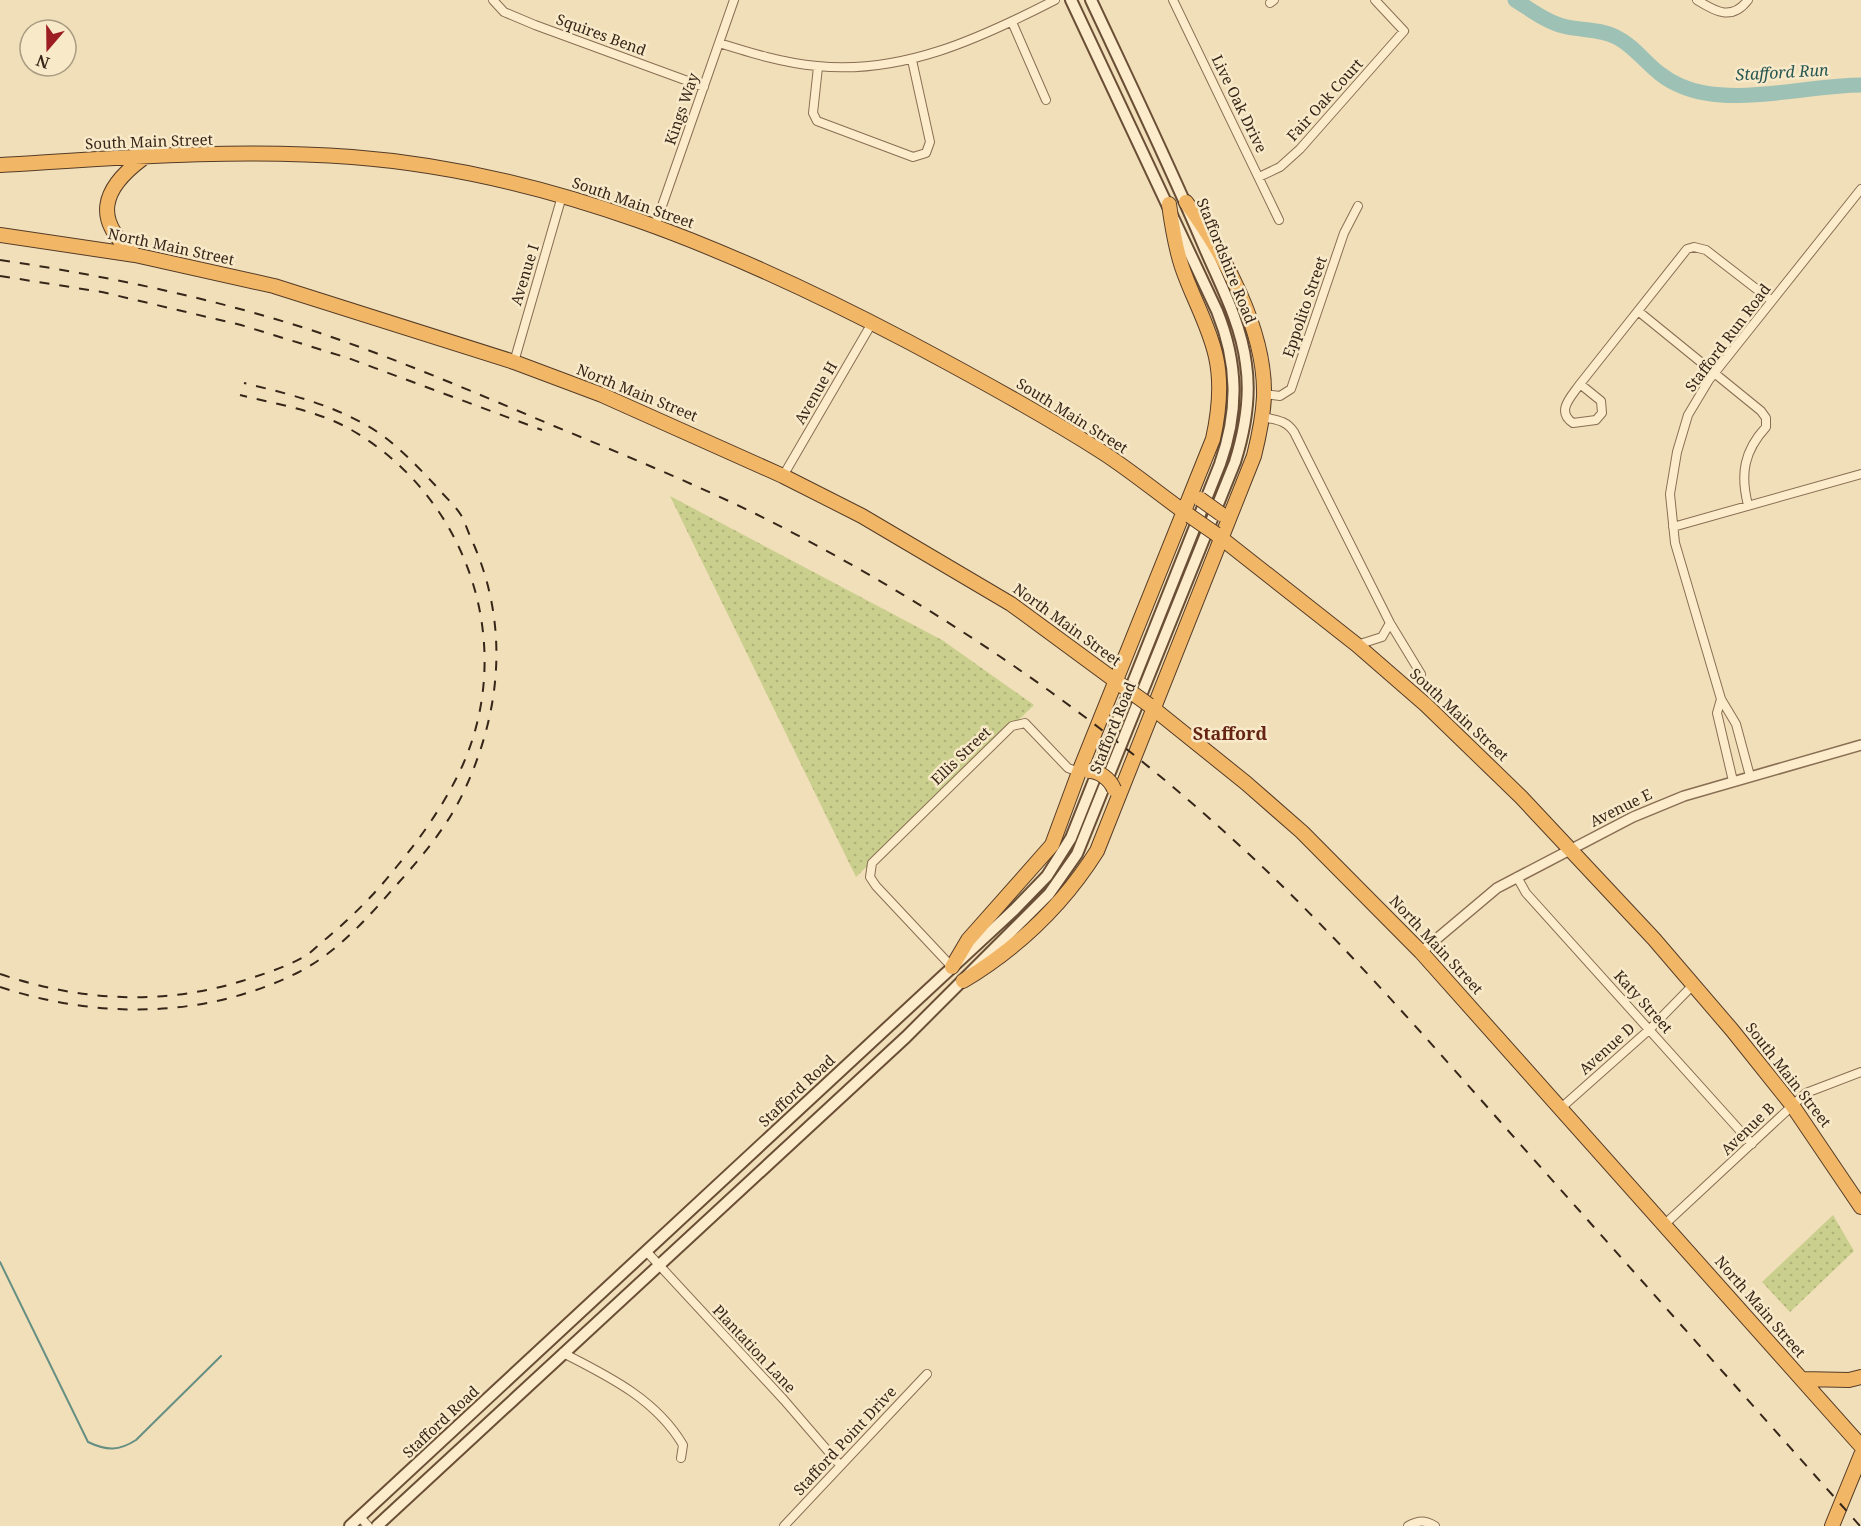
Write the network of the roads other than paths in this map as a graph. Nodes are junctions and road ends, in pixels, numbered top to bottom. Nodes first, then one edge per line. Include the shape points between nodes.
1 (494, 0) edge
2 (734, 0) edge
3 (1055, 0) edge
4 (1071, 0) edge
5 (1091, 0) edge
6 (1173, 0) edge
7 (1375, 0) edge
8 (1697, 0) edge
9 (1748, 0) edge
10 (1012, 22) junction
11 (719, 43) junction
12 (912, 60) junction
13 (818, 67) junction
14 (704, 87) junction
15 (1046, 100) dead end
16 (142, 159) junction
17 (0, 165) edge
18 (1259, 177) junction
19 (1861, 189) edge
20 (562, 196) junction
21 (1186, 202) junction
22 (1169, 204) junction
23 (1358, 206) dead end
24 (1280, 220) dead end
25 (655, 226) junction
26 (0, 235) edge
27 (135, 255) junction
28 (1772, 300) junction
29 (1638, 312) junction
30 (872, 323) junction
31 (514, 362) junction
32 (1714, 374) junction
33 (1581, 384) junction
34 (1264, 394) junction
35 (1263, 417) junction
36 (1861, 474) edge
37 (783, 476) junction
38 (1196, 484) junction
39 (1749, 505) junction
40 (1187, 513) junction
41 (1228, 513) junction
42 (1673, 527) junction
43 (1219, 537) junction
44 (1164, 606) joint
45 (1175, 612) joint
46 (1390, 623) junction
47 (1357, 645) junction
48 (1421, 674) dead end
49 (1120, 684) junction
50 (1721, 699) junction
51 (1152, 707) junction
52 (1861, 745) edge
53 (1084, 771) junction
54 (1750, 776) junction
55 (1733, 781) junction
56 (1117, 793) junction
57 (1571, 850) junction
58 (1517, 878) junction
59 (1421, 952) junction
60 (952, 967) junction
61 (963, 981) junction
62 (1694, 984) junction
63 (1650, 1029) junction
64 (1861, 1072) edge
65 (1792, 1105) junction
66 (1561, 1108) junction
67 (1752, 1144) junction
68 (1861, 1207) edge
69 (1665, 1224) junction
70 (647, 1252) junction
71 (658, 1265) junction
72 (563, 1353) junction
73 (927, 1374) dead end
74 (1861, 1377) edge
75 (1802, 1379) junction
76 (1861, 1446) edge
77 (1861, 1455) edge
78 (681, 1458) dead end
79 (840, 1466) junction
80 (360, 1517) junction
81 (350, 1526) edge
82 (368, 1526) edge
83 (377, 1526) edge
84 (784, 1526) edge
85 (1408, 1526) edge
86 (1435, 1526) edge
87 (1832, 1526) edge

1 - 14 street, Squires Bend via 504,12 535,26
2 - 11 street, Kings Way
3 - 10 street
4 - 22 main road, Staffordshire Road
5 - 21 main road, Staffordshire Road
6 - 18 street, Live Oak Drive
7 - 18 street, Fair Oak Court via 1404,31 1300,149
8 - 9 street via 1721,14 1737,11
10 - 12 street
10 - 15 street
11 - 13 street
11 - 14 street, Kings Way
12 - 13 street
12 - 13 street via 930,142 926,153 913,157 817,121 813,113
14 - 25 street, Kings Way
16 - 17 highway, South Main Street
16 - 20 highway, South Main Street via 265,153 352,157 463,172
16 - 27 highway via 124,172 106,200 112,230
18 - 24 street, Live Oak Drive
19 - 28 street, Stafford Run Road
20 - 25 highway, South Main Street
20 - 31 street, Avenue I
21 - 34 highway via 1207,231 1249,315 1263,372
21 - 45 main road, Staffordshire Road via 1241,338 1248,390 1243,438
22 - 38 highway via 1173,237 1210,336 1219,378 1218,416
22 - 44 main road, Staffordshire Road via 1224,328 1234,365 1235,387 1226,446
23 - 34 street, Eppolito Street via 1344,233 1292,389 1280,396
25 - 30 highway, South Main Street via 732,256
26 - 27 highway, North Main Street
27 - 31 highway, North Main Street via 274,286
28 - 29 street via 1706,250 1694,247 1687,249
28 - 32 street, Stafford Run Road
29 - 32 street
29 - 33 street
30 - 37 street, Avenue H
30 - 40 highway, South Main Street via 1037,412 1105,454
31 - 37 highway, North Main Street via 613,400
32 - 39 street via 1766,418 1766,426 1754,440 1747,459 1742,484
32 - 42 street, Stafford Run Road via 1688,415 1677,452 1670,495
33 - 33 street via 1565,405 1565,414 1573,423 1596,420 1602,413 1601,401
34 - 35 highway
35 - 41 highway via 1254,456
35 - 46 street via 1289,424 1294,432
36 - 39 street
37 - 49 highway, North Main Street via 987,589
38 - 40 highway
38 - 41 highway, bridge via 1200,499
39 - 42 street
40 - 43 highway, South Main Street, bridge
40 - 49 highway
41 - 43 highway
42 - 50 street, Stafford Run Road
43 - 47 highway, South Main Street
43 - 51 highway
44 - 60 main road, Stafford Road via 1061,856 1032,893
45 - 61 main road, Stafford Road via 1077,854 1049,894
46 - 47 street via 1382,638
46 - 48 street
47 - 57 highway, South Main Street via 1485,761
49 - 51 highway, North Main Street, bridge
49 - 53 highway
50 - 54 street, Stafford Run Road via 1736,724
50 - 55 street, Stafford Run Road via 1717,713
51 - 56 highway
51 - 59 highway, North Main Street via 1302,832
52 - 54 street, Avenue E
53 - 56 highway, bridge via 1096,771
53 - 60 highway via 1052,845 968,940
53 - 60 street, Ellis Street via 1068,768 1025,723 1011,726 876,857 870,869 876,886
54 - 55 street, Avenue E
55 - 57 street, Avenue E via 1659,806
56 - 61 highway via 1097,851 1080,878 1022,940
57 - 58 street, Avenue E
57 - 62 highway, South Main Street
58 - 59 street, Avenue E via 1484,897
58 - 63 street, Katy Street via 1526,893
59 - 66 highway, North Main Street
60 - 70 main road, Stafford Road
61 - 71 main road, Stafford Road
62 - 63 street, Avenue D
62 - 65 highway, South Main Street
63 - 66 street, Avenue D
63 - 67 street, Katy Street
64 - 65 street, Avenue B via 1812,1089
65 - 67 street, Avenue B
65 - 68 highway, South Main Street
66 - 69 highway, North Main Street
67 - 69 street, Avenue B
69 - 75 highway, North Main Street
70 - 71 street, Plantation Lane
70 - 80 main road, Stafford Road
71 - 72 main road, Stafford Road
71 - 79 street, Plantation Lane
72 - 78 street via 628,1388 658,1412 683,1445
72 - 83 main road, Stafford Road
73 - 79 street, Stafford Point Drive
74 - 75 highway
75 - 76 highway, North Main Street
77 - 87 highway
79 - 84 street, Stafford Point Drive
80 - 81 main road, Stafford Road
80 - 82 street
85 - 86 street via 1426,1521

